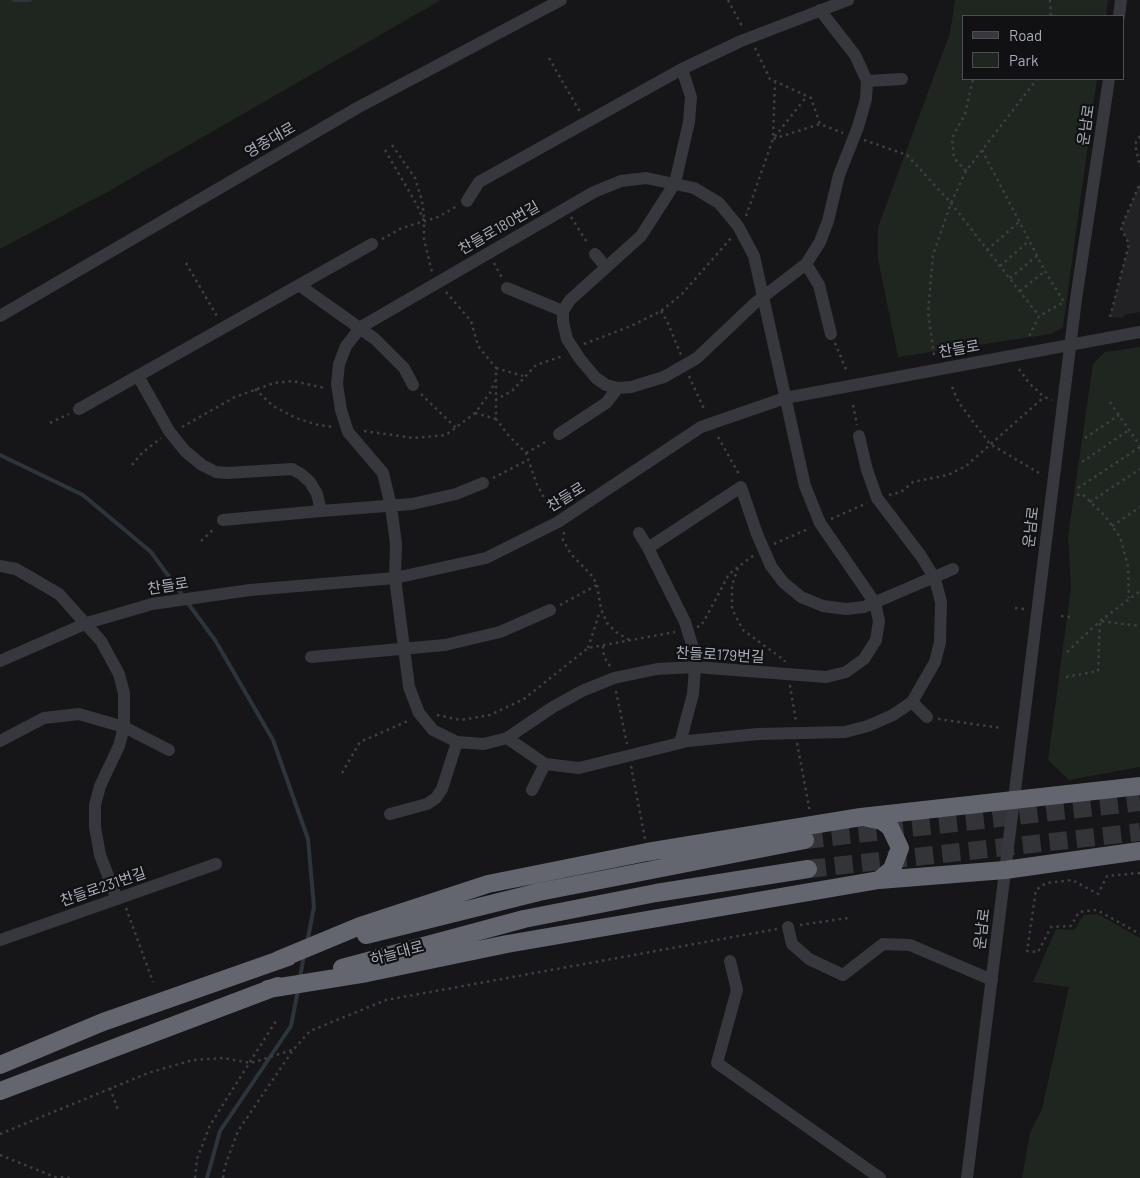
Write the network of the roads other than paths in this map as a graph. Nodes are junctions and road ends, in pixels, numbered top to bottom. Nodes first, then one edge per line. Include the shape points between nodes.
1 (561, 0) edge
2 (848, 0) edge
3 (1121, 0) edge
4 (820, 10) junction
5 (1118, 15) edge
6 (682, 69) junction
7 (902, 79) dead end
8 (1109, 80) edge
9 (867, 81) junction
10 (675, 183) junction
11 (467, 201) road end
12 (372, 244) road end
13 (594, 254) road end
14 (806, 264) junction
15 (606, 267) junction
16 (299, 285) junction
17 (507, 288) road end
18 (763, 296) junction
19 (563, 311) junction
20 (0, 316) edge
21 (361, 327) junction
22 (1140, 332) edge
23 (831, 334) road end
24 (1070, 345) junction
25 (138, 376) junction
26 (413, 386) road end
27 (618, 388) junction
28 (785, 398) junction
29 (79, 409) road end
30 (559, 434) road end
31 (859, 436) road end
32 (483, 483) road end
33 (391, 506) junction
34 (321, 511) junction
35 (223, 520) road end
36 (639, 533) dead end
37 (648, 548) junction
38 (0, 566) edge
39 (953, 570) dead end
40 (395, 578) junction
41 (935, 579) junction
42 (875, 603) junction
43 (550, 610) road end
44 (87, 623) junction
45 (406, 650) junction
46 (311, 657) dead end
47 (0, 661) edge
48 (695, 667) junction
49 (912, 702) junction
50 (927, 717) road end
51 (124, 727) junction
52 (507, 738) junction
53 (0, 741) edge
54 (456, 742) junction
55 (680, 743) junction
56 (169, 750) dead end
57 (545, 764) junction
58 (1140, 786) edge
59 (532, 790) dead end
60 (1014, 802) junction
61 (390, 814) dead end
62 (861, 817) junction
63 (806, 840) tunnel mouth
64 (1140, 850) edge
65 (216, 864) dead end
66 (808, 869) tunnel mouth
67 (1005, 870) junction
68 (879, 880) junction
69 (120, 898) junction
70 (788, 927) road end
71 (351, 935) junction
72 (0, 940) edge
73 (730, 961) dead end
74 (347, 971) junction
75 (992, 980) junction
76 (0, 1065) edge
77 (0, 1091) edge
78 (880, 1178) edge
79 (967, 1178) edge

1 - 20 street, 영종대로 via 357,108
2 - 4 street
3 - 5 street
4 - 6 street via 741,41
4 - 9 street via 855,55
6 - 10 street via 692,96
6 - 11 street via 479,182
7 - 9 street
8 - 24 street, 운남로
9 - 14 street via 866,99 839,175 828,221
10 - 15 street via 641,236
10 - 18 street, 찬들로180번길 via 694,188 718,203 738,226 754,256
10 - 21 street, 찬들로180번길 via 646,178 621,181 594,192
12 - 16 street
13 - 15 street
14 - 18 street
14 - 23 street via 819,285
15 - 19 street via 570,300
16 - 21 street
16 - 25 street
17 - 19 street
18 - 27 street via 713,344 680,369 646,383
18 - 28 street, 찬들로180번길
19 - 27 street via 567,339 580,359 596,378
21 - 26 street via 404,368
21 - 33 street, 찬들로180번길 via 346,346 339,364 337,384 341,410 348,432 383,473
22 - 24 street, 찬들로
24 - 28 street, 찬들로
24 - 60 street, 운남로
25 - 29 street
25 - 34 street via 169,431 202,466 221,473 292,469 310,482
27 - 30 street via 606,403
28 - 40 street, 찬들로 via 701,427 558,522 486,558
28 - 42 street, 찬들로179번길 via 805,486 820,523
31 - 41 street via 878,498
32 - 33 street via 456,494
33 - 34 street
33 - 40 street, 찬들로180번길 via 396,544
34 - 35 street
36 - 37 street
37 - 42 street via 741,482 756,534 771,566 783,582 800,597 823,606 846,609
37 - 48 street via 685,622
38 - 44 street via 16,568 39,580 59,594
39 - 41 street
40 - 44 street, 찬들로 via 152,604
40 - 45 street, 찬들로179번길
41 - 42 street
41 - 49 street via 941,602 940,642 934,662
42 - 48 street, 찬들로179번길 via 879,622 876,640 864,659 846,672 826,677
43 - 45 street via 474,640
44 - 47 street, 찬들로
44 - 51 street via 119,674 124,693
45 - 46 street
45 - 54 street, 찬들로179번길 via 409,687 418,714 433,730
48 - 52 street, 찬들로179번길 via 657,669 614,678 553,707
48 - 55 street via 693,694
49 - 50 street
49 - 55 street via 893,715 845,732 758,734
51 - 53 street via 79,714 60,715 44,718
51 - 56 street
51 - 69 street via 95,805 100,855
52 - 54 street, 찬들로179번길 via 484,744
52 - 57 street
54 - 61 street via 442,789 436,798 427,804
55 - 57 street via 579,768
57 - 59 street
58 - 60 highway
60 - 62 highway
60 - 67 street, 운남로
62 - 68 highway via 882,821 897,837 900,848 897,858 892,869
62 - 71 highway via 647,852 488,884
63 - 71 highway, 하늘대로 via 539,892
64 - 67 highway
65 - 69 street, 찬들로231번길
66 - 74 highway, 하늘대로 via 665,891 524,919
67 - 68 highway
67 - 75 street, 운남로
68 - 74 highway
69 - 72 street, 찬들로231번길
70 - 75 street, 운남로 via 792,944 809,960 843,975 883,944 910,945
71 - 76 highway via 103,1022
73 - 78 street via 738,990 717,1063
74 - 77 highway via 264,990
75 - 79 street, 운남로

